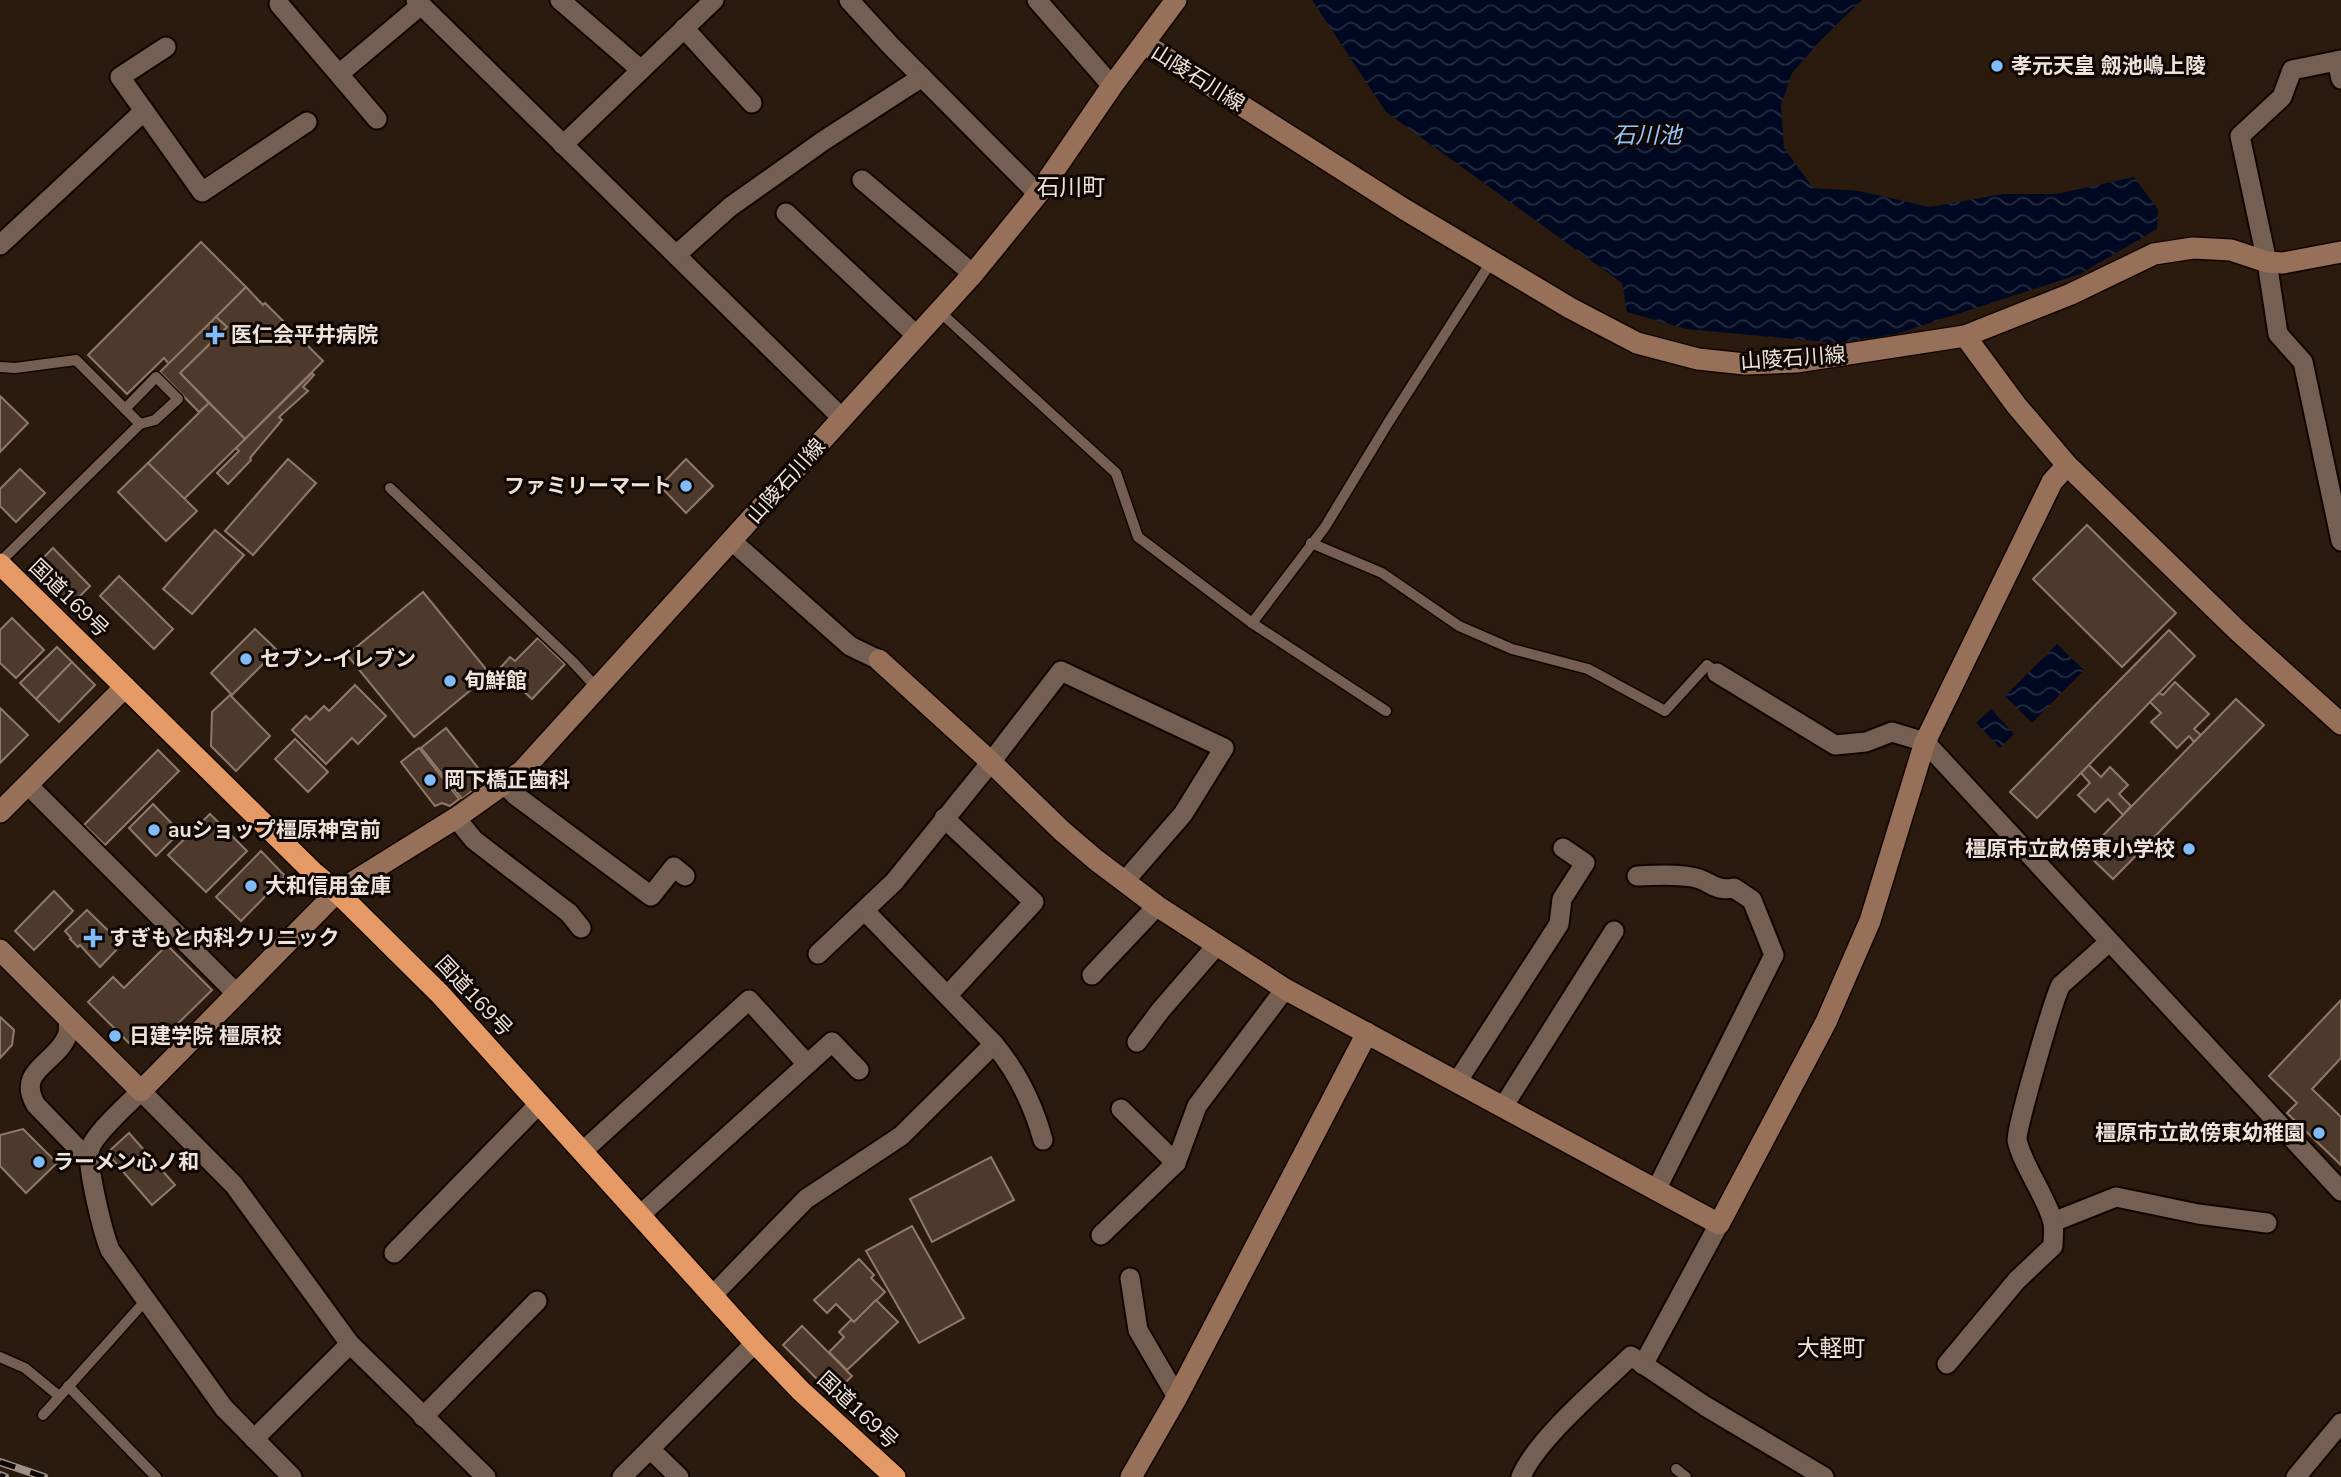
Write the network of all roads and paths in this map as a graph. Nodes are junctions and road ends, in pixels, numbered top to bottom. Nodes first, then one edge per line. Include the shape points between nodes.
1 (560, 0) edge
2 (849, 0) edge
3 (1037, 0) edge
4 (1176, 0) edge
5 (712, 1) edge
6 (418, 3) edge
7 (279, 4) dead end
8 (684, 28) junction
9 (1145, 44) junction
10 (166, 47) dead end
11 (2340, 67) edge
12 (641, 70) junction
13 (339, 74) junction
14 (922, 77) junction
15 (1112, 86) junction
16 (752, 103) dead end
17 (144, 111) junction
18 (377, 119) dead end
19 (307, 122) dead end
20 (563, 145) junction
21 (862, 180) dead end
22 (1038, 194) junction
23 (786, 214) dead end
24 (0, 246) edge
25 (2341, 252) edge
26 (676, 255) junction
27 (1491, 262) junction
28 (2267, 262) junction
29 (973, 274) junction
30 (940, 312) junction
31 (917, 336) junction
32 (1965, 337) junction
33 (0, 367) edge
34 (125, 409) junction
35 (842, 418) junction
36 (140, 424) junction
37 (2067, 465) junction
38 (390, 488) dead end
39 (732, 541) junction
40 (2341, 541) edge
41 (1311, 543) junction
42 (0, 563) edge
43 (1252, 623) junction
44 (879, 660) joint
45 (1717, 673) joint
46 (125, 687) junction
47 (597, 688) junction
48 (1386, 711) dead end
49 (2341, 724) edge
50 (1925, 741) junction
51 (991, 762) junction
52 (504, 783) junction
53 (28, 785) junction
54 (0, 812) edge
55 (456, 818) junction
56 (944, 818) junction
57 (1563, 848) dead end
58 (685, 876) dead end
59 (1637, 876) dead end
60 (1124, 881) junction
61 (337, 892) junction
62 (1157, 906) junction
63 (865, 911) junction
64 (581, 928) dead end
65 (1614, 931) dead end
66 (2109, 942) junction
67 (1217, 945) junction
68 (0, 950) edge
69 (818, 954) dead end
70 (1091, 975) dead end
71 (1285, 989) junction
72 (236, 993) junction
73 (948, 995) junction
74 (69, 1020) junction
75 (1367, 1033) junction
76 (1138, 1042) dead end
77 (993, 1044) junction
78 (807, 1064) junction
79 (160, 1070) junction
80 (859, 1070) dead end
81 (121, 1071) junction
82 (1457, 1082) junction
83 (141, 1091) junction
84 (540, 1103) junction
85 (1503, 1107) junction
86 (1121, 1109) dead end
87 (61, 1130) junction
88 (104, 1130) junction
89 (1043, 1140) dead end
90 (583, 1151) junction
91 (89, 1160) junction
92 (1177, 1163) junction
93 (1656, 1190) junction
94 (2341, 1191) edge
95 (639, 1216) junction
96 (2053, 1222) junction
97 (2267, 1223) dead end
98 (1719, 1224) junction
99 (1101, 1235) dead end
100 (394, 1253) dead end
101 (1130, 1278) dead end
102 (712, 1296) junction
103 (147, 1299) junction
104 (537, 1301) dead end
105 (755, 1343) junction
106 (350, 1344) junction
107 (0, 1357) edge
108 (1947, 1364) dead end
109 (1643, 1365) junction
110 (68, 1386) junction
111 (59, 1396) junction
112 (1177, 1397) junction
113 (43, 1415) dead end
114 (424, 1417) junction
115 (2341, 1423) edge
116 (254, 1439) junction
117 (650, 1449) junction
118 (1676, 1469) dead end
119 (156, 1477) edge
120 (292, 1477) edge
121 (486, 1477) edge
122 (622, 1477) edge
123 (679, 1477) edge
124 (895, 1477) edge
125 (1131, 1477) edge
126 (1521, 1477) edge
127 (1686, 1477) edge
128 (1824, 1477) edge
129 (2296, 1477) edge

1 - 12 street
2 - 14 street
3 - 15 street
4 - 9 street
5 - 8 street
6 - 13 street
6 - 20 street
7 - 13 street
8 - 12 street
8 - 16 street
9 - 15 street, 山陵石川線
9 - 27 street, 山陵石川線
10 - 17 street via 120,78
11 - 28 street via 2292,70 2282,97 2240,136
12 - 20 street
13 - 18 street
14 - 22 street
14 - 26 street via 730,206
15 - 22 street, 山陵石川線
17 - 19 street via 202,192
17 - 24 street
20 - 26 street
21 - 29 street
22 - 29 street, 山陵石川線
23 - 31 street
25 - 28 street, 山陵石川線
26 - 35 street
27 - 32 street, 山陵石川線 via 1637,343 1698,359 1745,364 1796,362
27 - 41 lane
28 - 32 street, 山陵石川線 via 2231,250 2193,248 2154,254
28 - 40 street via 2278,334 2303,362
29 - 30 street, 山陵石川線
30 - 31 street, 山陵石川線
30 - 43 lane via 1116,473 1138,537
31 - 35 street, 山陵石川線
32 - 37 street
33 - 34 lane via 76,360
34 - 36 lane
34 - 36 lane via 156,377 178,399 155,421
35 - 39 street, 山陵石川線
36 - 42 lane
37 - 49 street
37 - 50 street via 2052,482
38 - 47 lane
39 - 44 street via 850,646
39 - 47 street, 山陵石川線
41 - 43 lane
41 - 45 lane via 1382,573 1459,626 1512,649 1588,668 1665,711 1707,666
42 - 46 highway, 国道169号
43 - 48 lane
44 - 51 street
45 - 50 street via 1835,745 1866,742 1892,732
46 - 53 street
46 - 61 highway, 国道169号
47 - 52 street, 山陵石川線 via 522,771
50 - 66 street
50 - 98 street via 1864,933 1826,1022
51 - 56 street
51 - 60 street via 1062,831
51 - 60 street via 1061,671 1224,748 1183,814
52 - 55 street, 山陵石川線
52 - 58 street via 651,896 674,867
53 - 54 street
53 - 72 street
55 - 61 street, 山陵石川線
55 - 64 street via 474,840 569,913
56 - 63 street
56 - 73 street via 1034,902
57 - 82 street via 1585,863 1562,899 1559,924
59 - 93 street via 1671,874 1697,878 1723,890 1734,888 1752,900 1774,955
60 - 62 street
61 - 72 street, 山陵石川線
61 - 84 highway, 国道169号 via 440,994
62 - 67 street
62 - 70 street
63 - 69 street
63 - 73 street
65 - 85 street
66 - 94 street
66 - 96 street via 2056,992 2019,1121 2016,1139
67 - 71 street
67 - 76 street
68 - 74 street
71 - 75 street
71 - 92 street via 1197,1107
72 - 79 street, 山陵石川線
73 - 77 street
74 - 81 street
74 - 87 street via 61,1047 29,1086 36,1105
75 - 82 street
75 - 112 street
77 - 89 street via 1018,1076 1035,1109
77 - 102 street via 901,1136 806,1199
78 - 80 street via 832,1042
78 - 90 street via 749,1000
78 - 95 street
79 - 81 street
79 - 83 street, 山陵石川線
81 - 83 street
82 - 85 street
83 - 88 street
83 - 106 street via 233,1185
84 - 90 highway, 国道169号
84 - 100 street
85 - 93 street
86 - 92 street
87 - 88 street via 92,1136
87 - 91 street
88 - 91 street via 90,1147
90 - 95 highway, 国道169号
91 - 103 street via 104,1236
92 - 99 street
93 - 98 street
95 - 102 highway, 国道169号
96 - 97 street via 2116,1197
96 - 108 street via 2053,1246 2017,1280
98 - 109 street
101 - 112 street via 1138,1330
102 - 105 highway, 国道169号
103 - 110 lane
103 - 116 street via 224,1408
104 - 114 street
105 - 117 street
105 - 124 highway, 国道169号
106 - 114 street
106 - 116 street
107 - 111 lane via 25,1368
109 - 126 street via 1631,1356 1552,1433
109 - 128 street
110 - 111 lane
110 - 119 lane
111 - 113 lane
112 - 125 street
114 - 121 street
115 - 129 street
116 - 120 street
117 - 122 street
117 - 123 street
118 - 127 lane

